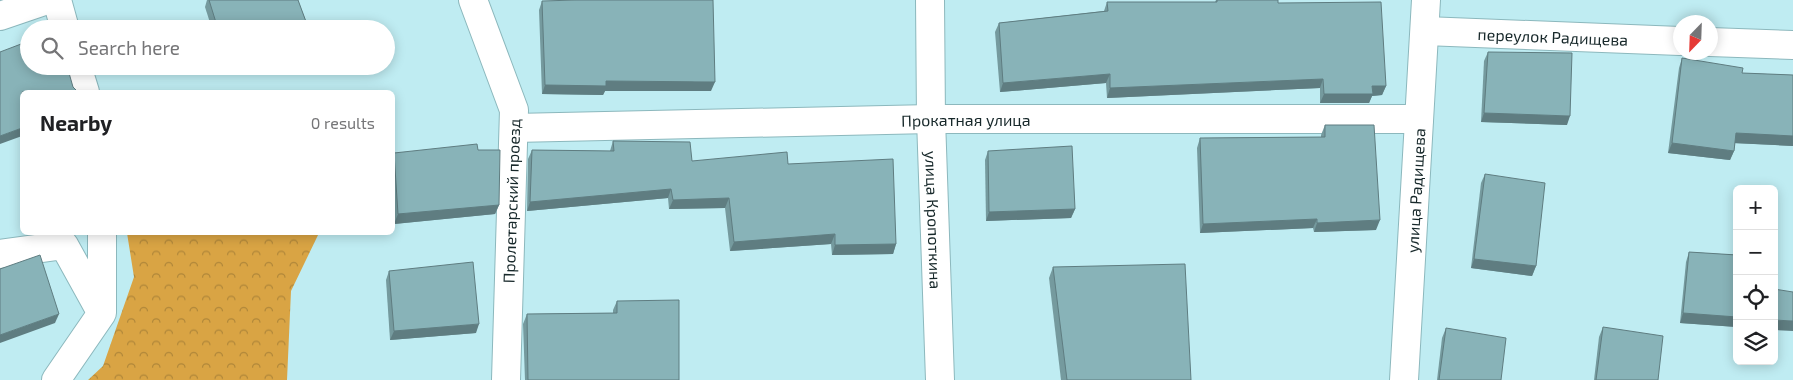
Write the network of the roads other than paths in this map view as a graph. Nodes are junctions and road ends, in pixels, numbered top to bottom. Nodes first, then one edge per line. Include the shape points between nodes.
1 (47, 0) edge
2 (57, 0) edge
3 (473, 0) edge
4 (930, 0) edge
5 (1426, 0) edge
6 (0, 16) edge
7 (63, 20) edge
8 (1425, 31) junction
9 (1673, 41) edge
10 (1718, 42) edge
11 (1793, 45) edge
12 (80, 75) edge
13 (84, 90) edge
14 (931, 119) junction
15 (1420, 119) junction
16 (514, 128) junction
17 (102, 235) edge
18 (0, 254) edge
19 (102, 313) junction
20 (56, 380) edge
21 (506, 380) edge
22 (940, 380) edge
23 (1404, 380) edge

1 - 6 street
2 - 7 street
3 - 16 street, Пролетарский проезд via 514,110
4 - 14 street, улица Кропоткина
5 - 8 street, улица Радищева
8 - 9 street, переулок Радищева
8 - 15 street, улица Радищева
10 - 11 street
12 - 13 street
14 - 15 street, Прокатная улица
14 - 16 street, Прокатная улица
14 - 22 street, улица Кропоткина
15 - 23 street, улица Радищева
16 - 21 street, Пролетарский проезд
17 - 19 street
18 - 19 street via 64,245
19 - 20 street

